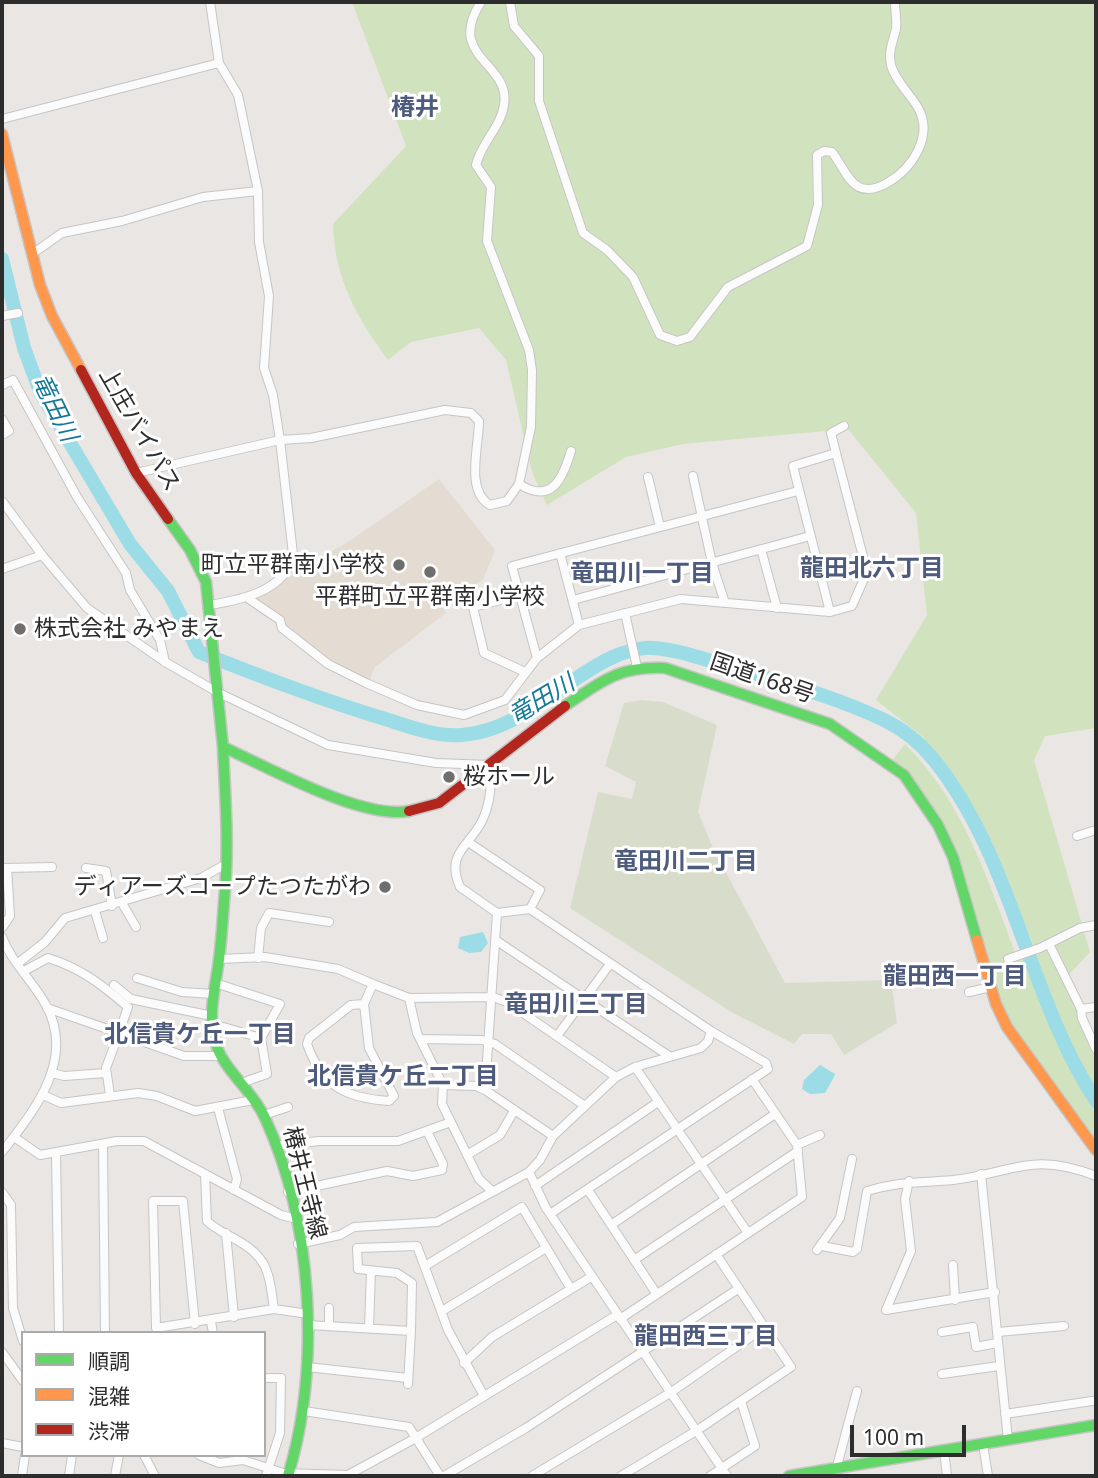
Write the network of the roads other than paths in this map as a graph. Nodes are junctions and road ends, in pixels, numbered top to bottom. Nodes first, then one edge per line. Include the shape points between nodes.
1 (210, 2) edge
2 (481, 2) edge
3 (510, 2) edge
4 (895, 2) edge
5 (219, 63) junction
6 (2, 119) edge
7 (2, 134) edge
8 (258, 191) junction
9 (32, 254) junction
10 (18, 313) dead end
11 (2, 316) edge
12 (2, 385) edge
13 (2, 419) edge
14 (844, 426) dead end
15 (2, 435) edge
16 (280, 440) junction
17 (571, 451) dead end
18 (836, 453) junction
19 (136, 472) junction
20 (693, 476) dead end
21 (648, 477) dead end
22 (519, 484) junction
23 (798, 491) junction
24 (2, 501) edge
25 (701, 517) junction
26 (660, 527) junction
27 (810, 536) junction
28 (761, 549) junction
29 (560, 553) junction
30 (42, 555) junction
31 (712, 563) junction
32 (2, 569) edge
33 (520, 595) junction
34 (249, 598) junction
35 (573, 600) junction
36 (725, 603) junction
37 (210, 605) junction
38 (777, 608) junction
39 (830, 612) junction
40 (625, 613) junction
41 (579, 625) junction
42 (537, 658) junction
43 (636, 662) junction
44 (165, 663) junction
45 (525, 672) junction
46 (219, 693) junction
47 (223, 747) junction
48 (490, 765) junction
49 (1096, 830) edge
50 (1077, 836) dead end
51 (468, 842) junction
52 (226, 864) junction
53 (52, 867) dead end
54 (4, 868) edge
55 (86, 868) dead end
56 (122, 904) junction
57 (112, 906) junction
58 (530, 909) junction
59 (95, 911) junction
60 (497, 914) junction
61 (328, 922) dead end
62 (1096, 925) edge
63 (136, 927) dead end
64 (2, 928) edge
65 (2, 937) edge
66 (103, 938) dead end
67 (497, 941) junction
68 (1045, 946) junction
69 (258, 958) junction
70 (219, 959) junction
71 (1008, 959) dead end
72 (610, 964) junction
73 (21, 968) junction
74 (137, 978) dead end
75 (373, 984) junction
76 (114, 985) dead end
77 (991, 987) junction
78 (214, 988) junction
79 (969, 992) dead end
80 (494, 997) junction
81 (409, 998) junction
82 (585, 999) junction
83 (364, 1004) junction
84 (1096, 1007) edge
85 (47, 1008) junction
86 (1082, 1009) junction
87 (212, 1020) junction
88 (711, 1031) junction
89 (119, 1033) junction
90 (557, 1037) junction
91 (261, 1038) junction
92 (420, 1039) junction
93 (490, 1042) junction
94 (1096, 1049) edge
95 (222, 1056) junction
96 (668, 1056) junction
97 (635, 1067) junction
98 (52, 1073) junction
99 (106, 1073) junction
100 (617, 1077) junction
101 (752, 1079) junction
102 (241, 1083) junction
103 (443, 1085) junction
104 (485, 1090) junction
105 (43, 1095) junction
106 (110, 1095) junction
107 (253, 1100) junction
108 (658, 1101) junction
109 (585, 1106) junction
110 (218, 1108) junction
111 (288, 1108) dead end
112 (514, 1111) junction
113 (775, 1114) junction
114 (264, 1115) junction
115 (451, 1122) junction
116 (679, 1129) junction
117 (427, 1131) junction
118 (820, 1135) dead end
119 (553, 1136) junction
120 (14, 1137) junction
121 (103, 1145) junction
122 (276, 1146) junction
123 (797, 1148) junction
124 (1096, 1150) edge
125 (2, 1152) edge
126 (56, 1154) junction
127 (467, 1155) junction
128 (852, 1159) dead end
129 (704, 1164) junction
130 (529, 1172) junction
131 (205, 1174) junction
132 (982, 1174) junction
133 (1096, 1176) edge
134 (909, 1181) junction
135 (536, 1186) junction
136 (234, 1190) junction
137 (587, 1190) junction
138 (2, 1192) edge
139 (288, 1192) junction
140 (492, 1192) junction
141 (727, 1198) junction
142 (551, 1214) junction
143 (293, 1218) junction
144 (611, 1225) junction
145 (226, 1233) junction
146 (748, 1233) junction
147 (298, 1244) junction
148 (546, 1248) junction
149 (716, 1254) junction
150 (634, 1260) junction
151 (953, 1265) dead end
152 (425, 1266) junction
153 (371, 1270) junction
154 (591, 1277) junction
155 (571, 1289) junction
156 (738, 1289) junction
157 (995, 1292) junction
158 (656, 1293) junction
159 (955, 1300) junction
160 (329, 1308) dead end
161 (274, 1309) junction
162 (442, 1311) junction
163 (234, 1317) junction
164 (618, 1317) junction
165 (308, 1319) junction
166 (211, 1322) junction
167 (195, 1324) junction
168 (329, 1326) junction
169 (1063, 1326) dead end
170 (765, 1327) junction
171 (369, 1328) junction
172 (172, 1330) edge
173 (58, 1331) edge
174 (104, 1331) edge
175 (213, 1331) edge
176 (411, 1331) junction
177 (942, 1332) dead end
178 (998, 1332) junction
179 (21, 1334) edge
180 (997, 1343) junction
181 (2, 1352) edge
182 (643, 1353) junction
183 (464, 1363) junction
184 (999, 1366) junction
185 (307, 1367) junction
186 (942, 1374) dead end
187 (21, 1378) edge
188 (266, 1378) edge
189 (857, 1391) dead end
190 (670, 1392) junction
191 (484, 1396) junction
192 (741, 1401) junction
193 (1092, 1401) dead end
194 (304, 1410) junction
195 (1005, 1414) junction
196 (1096, 1425) edge
197 (696, 1431) junction
198 (414, 1439) junction
199 (1009, 1440) junction
200 (2, 1443) edge
201 (983, 1444) junction
202 (21, 1447) edge
203 (944, 1450) junction
204 (25, 1457) edge
205 (72, 1457) edge
206 (119, 1457) edge
207 (145, 1457) edge
208 (204, 1457) edge
209 (242, 1458) edge
210 (837, 1466) junction
211 (267, 1473) edge
212 (724, 1473) edge
213 (822, 1473) edge
214 (289, 1475) edge
215 (22, 1476) edge
216 (69, 1476) edge
217 (115, 1476) edge
218 (155, 1476) edge
219 (442, 1476) edge
220 (532, 1476) edge
221 (621, 1476) edge
222 (710, 1476) edge
223 (789, 1476) edge
224 (947, 1476) edge
225 (988, 1476) edge

1 - 5 street
2 - 22 street via 469,38 498,80 505,103 480,148 476,165 491,187 487,241 529,350 532,370 531,426
3 - 4 street via 514,26 539,55 539,101 583,233 632,277 660,335 677,341 690,337 728,287 807,246 818,205 817,155 824,150 832,152 849,181 861,189 878,188 915,159 923,133 920,110 891,67
5 - 6 street
5 - 8 street via 238,95
7 - 9 main road, 上庄バイパス
8 - 9 street via 203,197 62,233
8 - 16 street via 259,242 269,296 264,368
9 - 19 main road, 上庄バイパス via 52,316
10 - 11 street
12 - 44 street via 13,380 126,573 130,590 160,640
13 - 15 street via 9,431
14 - 18 street via 831,433
16 - 19 street
16 - 22 street via 312,438 445,410 471,413 479,421 475,486 479,497 490,505 502,505
16 - 34 street via 291,564 280,578
17 - 22 street via 557,485 547,492
18 - 23 street via 793,467
18 - 39 street via 867,572 852,606
19 - 37 main road, 上庄バイパス via 197,562
20 - 25 street
21 - 26 street
23 - 25 street
23 - 27 street
24 - 30 street
25 - 26 street
25 - 31 street
26 - 29 street
27 - 28 street
27 - 39 street
28 - 31 street
28 - 38 street
29 - 33 street via 512,566
29 - 35 street
30 - 32 street
30 - 44 street via 87,608
31 - 35 street
31 - 36 street
33 - 42 street
33 - 45 street via 473,607 484,653
34 - 37 street
34 - 45 street via 328,664 417,705 464,715 505,700
35 - 41 street
36 - 38 street
36 - 40 street via 681,598
37 - 46 main road, 上庄バイパス
38 - 39 street
40 - 41 street
40 - 43 street
41 - 42 street
42 - 45 street
43 - 48 main road, 国道168号 via 566,705
43 - 77 main road, 国道168号 via 830,724 904,775 938,825 953,857
44 - 46 street
46 - 47 main road, 上庄バイパス
46 - 48 street via 328,745 436,763
47 - 48 main road, 国道168号 via 359,807 398,813 439,803
47 - 52 main road, 椿井王寺線
48 - 51 street via 488,805
49 - 50 street
51 - 58 street via 540,890
51 - 60 street via 458,853 455,876 460,887
52 - 56 street via 201,878 140,894
52 - 70 main road, 椿井王寺線
53 - 54 street
54 - 64 street via 10,916
55 - 57 street via 106,871
56 - 57 street
56 - 63 street
57 - 59 street
58 - 60 street
58 - 72 street
59 - 66 street
59 - 73 street via 65,918
60 - 67 street
61 - 69 street via 269,913 261,928
62 - 68 street
65 - 73 street via 10,959
67 - 80 street
67 - 82 street
68 - 71 street
68 - 86 street
69 - 70 street
69 - 75 street via 338,969
70 - 78 main road, 椿井王寺線
72 - 82 street
72 - 88 street
73 - 85 street
73 - 89 street via 48,958 93,978 128,1007
74 - 78 street via 182,992
75 - 81 street
75 - 83 street
76 - 87 street via 131,999
77 - 79 street
77 - 124 main road, 国道168号 via 1020,1048
78 - 87 main road, 椿井王寺線
78 - 91 street via 280,1004
80 - 81 street
80 - 90 street
80 - 93 street
81 - 92 street
82 - 90 street
82 - 96 street
83 - 83 street via 351,1005 306,1044 314,1064 352,1097 389,1101 394,1096 369,1048
84 - 86 street
85 - 89 street
85 - 98 street via 57,1050
86 - 94 street
87 - 91 street
87 - 95 main road, 椿井王寺線
88 - 96 street via 701,1048
88 - 101 street via 766,1063 768,1069
89 - 95 street via 184,1056
89 - 99 street
90 - 100 street
91 - 102 street via 267,1074
92 - 93 street
92 - 103 street
93 - 104 street
93 - 109 street
95 - 102 main road, 椿井王寺線
96 - 97 street
97 - 100 street
97 - 108 street
98 - 99 street
98 - 105 street
99 - 106 street
100 - 109 street
101 - 113 street
101 - 116 street
102 - 107 main road, 椿井王寺線
103 - 104 street
103 - 115 street via 442,1104
104 - 112 street
105 - 106 street via 61,1103
105 - 120 street
106 - 110 street via 158,1096 195,1111
107 - 110 street
107 - 114 main road, 椿井王寺線
108 - 116 street
108 - 135 street
109 - 119 street
110 - 136 street via 237,1180
111 - 114 street
112 - 119 street
112 - 127 street via 500,1135
113 - 123 street
113 - 129 street
114 - 122 main road, 椿井王寺線
115 - 117 street
115 - 127 street
116 - 129 street
116 - 137 street
117 - 122 street via 398,1140
117 - 139 street via 442,1170 421,1175 387,1171
118 - 123 street
119 - 130 street
120 - 125 street
120 - 126 street via 40,1155
121 - 126 street
121 - 131 street via 144,1141
121 - 174 street
122 - 139 main road, 椿井王寺線
123 - 141 street
123 - 146 street via 802,1197
126 - 173 street
127 - 140 street
128 - 134 street via 840,1218 819,1248 853,1252 867,1191
129 - 141 street
129 - 144 street
130 - 135 street
130 - 140 street
131 - 136 street
131 - 145 street via 207,1221
132 - 133 street via 1049,1163
132 - 134 street
132 - 157 street
134 - 159 street via 905,1199 911,1251 886,1310
135 - 142 street
136 - 143 street
137 - 142 street
137 - 144 street
138 - 179 street via 11,1205 13,1308
139 - 143 main road, 椿井王寺線
140 - 147 street via 437,1222 354,1227 340,1236
141 - 146 street
141 - 150 street
142 - 154 street
143 - 147 main road, 椿井王寺線
144 - 150 street
145 - 161 street via 263,1259
145 - 163 street
146 - 149 street
147 - 165 main road, 椿井王寺線
148 - 152 street via 522,1207
148 - 155 street
148 - 162 street
149 - 156 street
149 - 158 street
150 - 158 street
151 - 159 street
152 - 153 street via 417,1246 357,1248 358,1269
152 - 162 street
153 - 171 street
153 - 176 street via 404,1275 412,1283
154 - 155 street
154 - 164 street
155 - 183 street via 492,1337
156 - 170 street
156 - 182 street
157 - 159 street
157 - 178 street
158 - 164 street
160 - 168 street
161 - 163 street
161 - 165 street
162 - 183 street
163 - 166 street
164 - 182 street
164 - 191 street
165 - 168 street
165 - 185 main road, 椿井王寺線
166 - 167 street
166 - 175 street
167 - 172 street
167 - 172 street via 183,1201 153,1201 156,1328
168 - 171 street
169 - 178 street
170 - 190 street
170 - 192 street via 791,1367
171 - 176 street
176 - 185 street via 408,1381
177 - 180 street via 974,1327 976,1347
178 - 180 street
180 - 184 street
181 - 187 street
182 - 190 street
182 - 219 street
183 - 191 street
184 - 186 street
184 - 195 street
185 - 194 main road, 椿井王寺線
188 - 211 street via 281,1378 280,1433
189 - 210 street
190 - 197 street
190 - 220 street
191 - 198 street
192 - 197 street
192 - 212 street via 755,1446
193 - 195 street
194 - 198 street via 409,1427
194 - 214 main road, 椿井王寺線 via 298,1452
195 - 199 street
196 - 199 main road
197 - 212 street
197 - 221 street
198 - 214 street via 348,1475
198 - 219 street
199 - 201 main road
200 - 202 street
201 - 203 main road
201 - 225 street
203 - 210 main road
203 - 224 street
204 - 215 street
205 - 216 street
206 - 217 street
207 - 218 street
208 - 209 street via 219,1463
209 - 211 street
210 - 213 main road
211 - 214 street
212 - 222 street
213 - 223 main road

